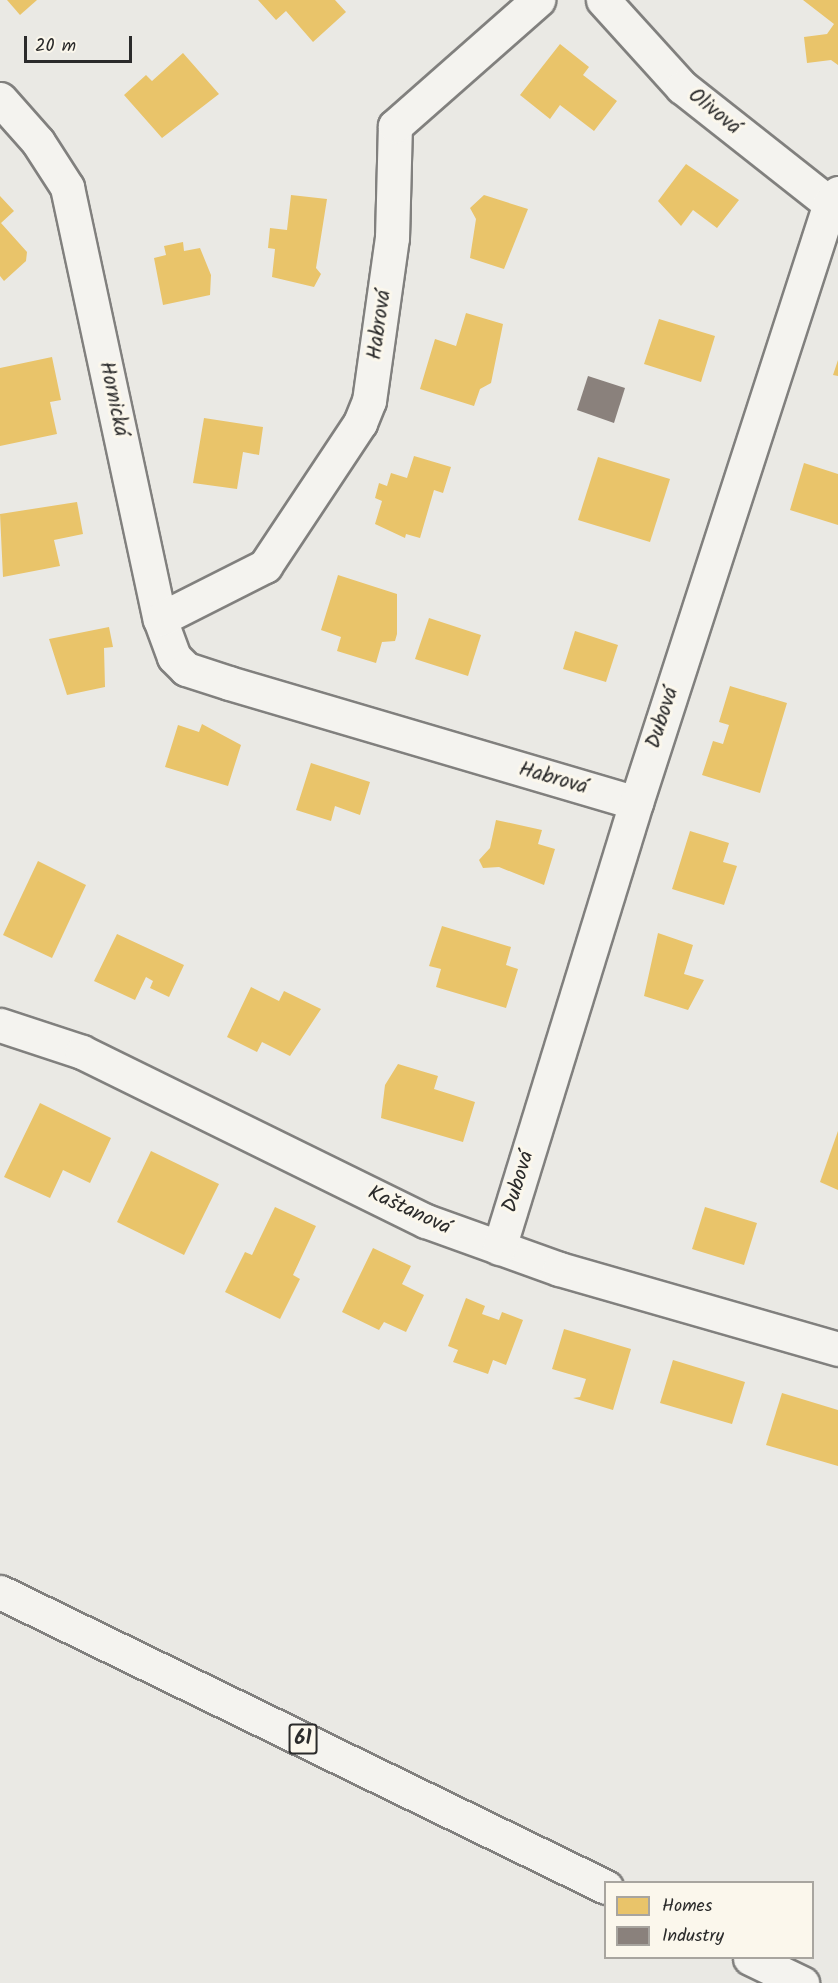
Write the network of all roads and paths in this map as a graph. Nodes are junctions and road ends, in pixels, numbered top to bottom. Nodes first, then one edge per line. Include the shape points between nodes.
1 (538, 0) edge
2 (603, 0) edge
3 (0, 99) edge
4 (835, 202) edge
5 (160, 619) junction
6 (229, 683) joint
7 (636, 803) junction
8 (0, 1024) edge
9 (499, 1248) junction
10 (838, 1349) edge
11 (0, 1592) edge
12 (604, 1886) edge
13 (752, 1959) edge
14 (802, 1983) edge

1 - 5 street, Habrová via 395,126 392,238 369,401 360,423 265,566
2 - 4 street, Olivová via 682,87
3 - 5 street, Hornická via 45,151 67,187
4 - 7 street, Dubová
5 - 6 street, Hornická via 166,643 186,669
6 - 7 street, Habrová
7 - 9 street, Dubová
8 - 9 street, Kaštanová via 82,1052 426,1221
9 - 10 street, Kaštanová
11 - 12 street, 61
13 - 14 street

